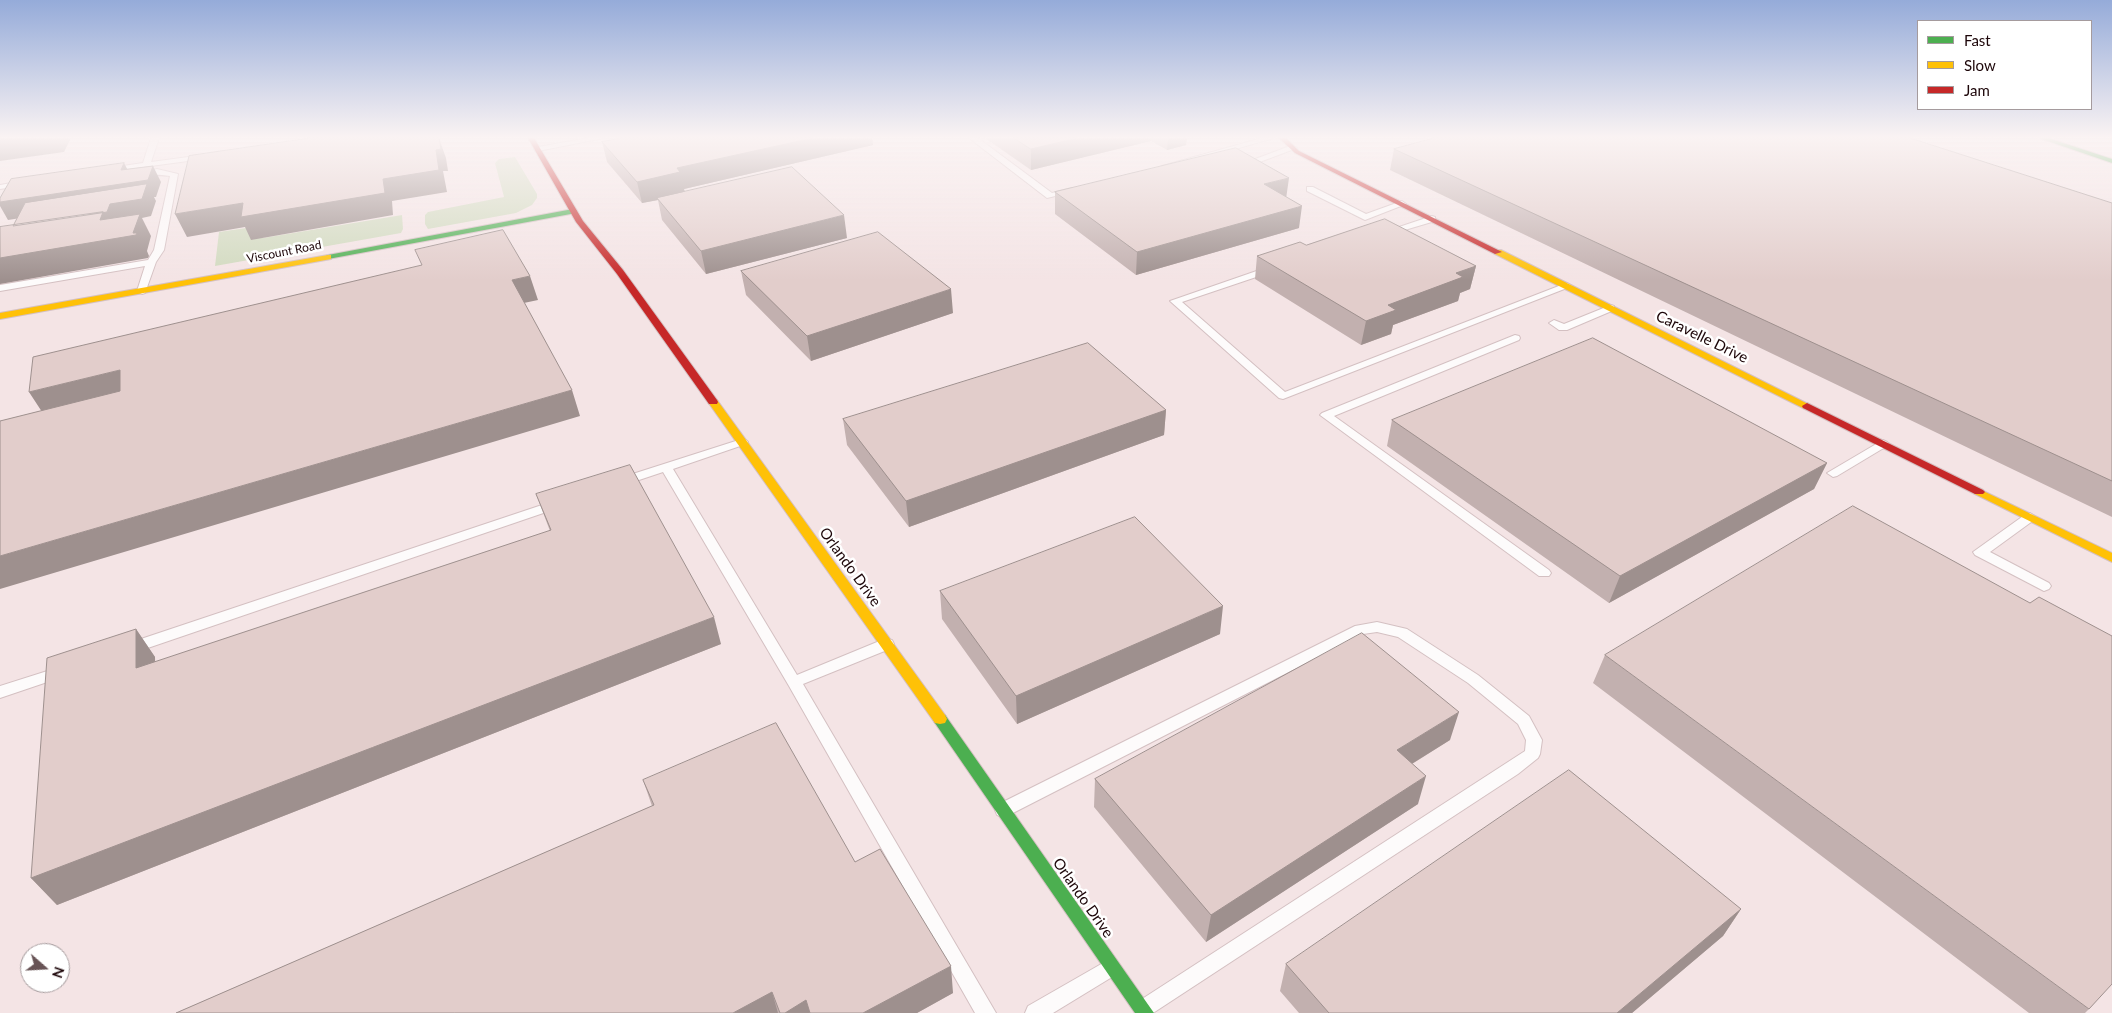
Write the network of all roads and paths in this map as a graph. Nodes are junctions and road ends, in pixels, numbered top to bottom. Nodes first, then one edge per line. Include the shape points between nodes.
1 (18, 185) edge
2 (172, 185) edge
3 (558, 185) edge
4 (1036, 185) edge
5 (1366, 185) edge
6 (26, 188) edge
7 (4, 189) edge
8 (1079, 189) edge
9 (1310, 189) dead end
10 (1402, 204) junction
11 (572, 211) junction
12 (1432, 219) junction
13 (1378, 236) edge
14 (151, 262) junction
15 (1283, 265) edge
16 (1567, 286) junction
17 (0, 288) edge
18 (142, 291) junction
19 (1611, 308) junction
20 (0, 316) edge
21 (1554, 323) dead end
22 (1515, 338) dead end
23 (742, 442) junction
24 (1883, 444) junction
25 (666, 467) junction
26 (1833, 473) dead end
27 (610, 486) edge
28 (573, 498) edge
29 (2030, 517) junction
30 (2112, 558) edge
31 (1544, 573) dead end
32 (2044, 586) dead end
33 (887, 644) junction
34 (115, 653) edge
35 (68, 669) edge
36 (794, 682) junction
37 (0, 692) edge
38 (1003, 810) junction
39 (1112, 967) junction
40 (1144, 1011) edge
41 (986, 1013) edge
42 (1035, 1013) edge

1 - 7 lane
2 - 14 lane via 159,250
3 - 11 street, Orlando Drive
4 - 8 lane via 1050,196
5 - 10 street, Caravelle Drive
6 - 7 lane
9 - 10 lane via 1365,217
10 - 12 street, Caravelle Drive
11 - 18 street, Viscount Road
11 - 23 street, Orlando Drive via 620,272
12 - 13 lane
12 - 16 street, Caravelle Drive
14 - 17 lane
14 - 18 lane
15 - 16 lane via 1175,301 1283,396
16 - 19 street, Caravelle Drive
18 - 20 street, Viscount Road
19 - 21 lane via 1563,328
19 - 24 street, Caravelle Drive
22 - 31 lane via 1326,415
23 - 25 lane
23 - 33 street, Orlando Drive
24 - 26 lane
24 - 29 street, Caravelle Drive
25 - 27 lane
25 - 36 lane
28 - 34 lane
29 - 30 street, Caravelle Drive
29 - 32 lane via 1980,552
33 - 36 lane
33 - 38 street, Orlando Drive
35 - 37 lane
36 - 41 lane
38 - 39 street, Orlando Drive
38 - 40 lane via 1360,630 1377,627 1402,633 1473,678 1524,720 1534,740 1532,754
39 - 40 street, Orlando Drive
39 - 42 lane

